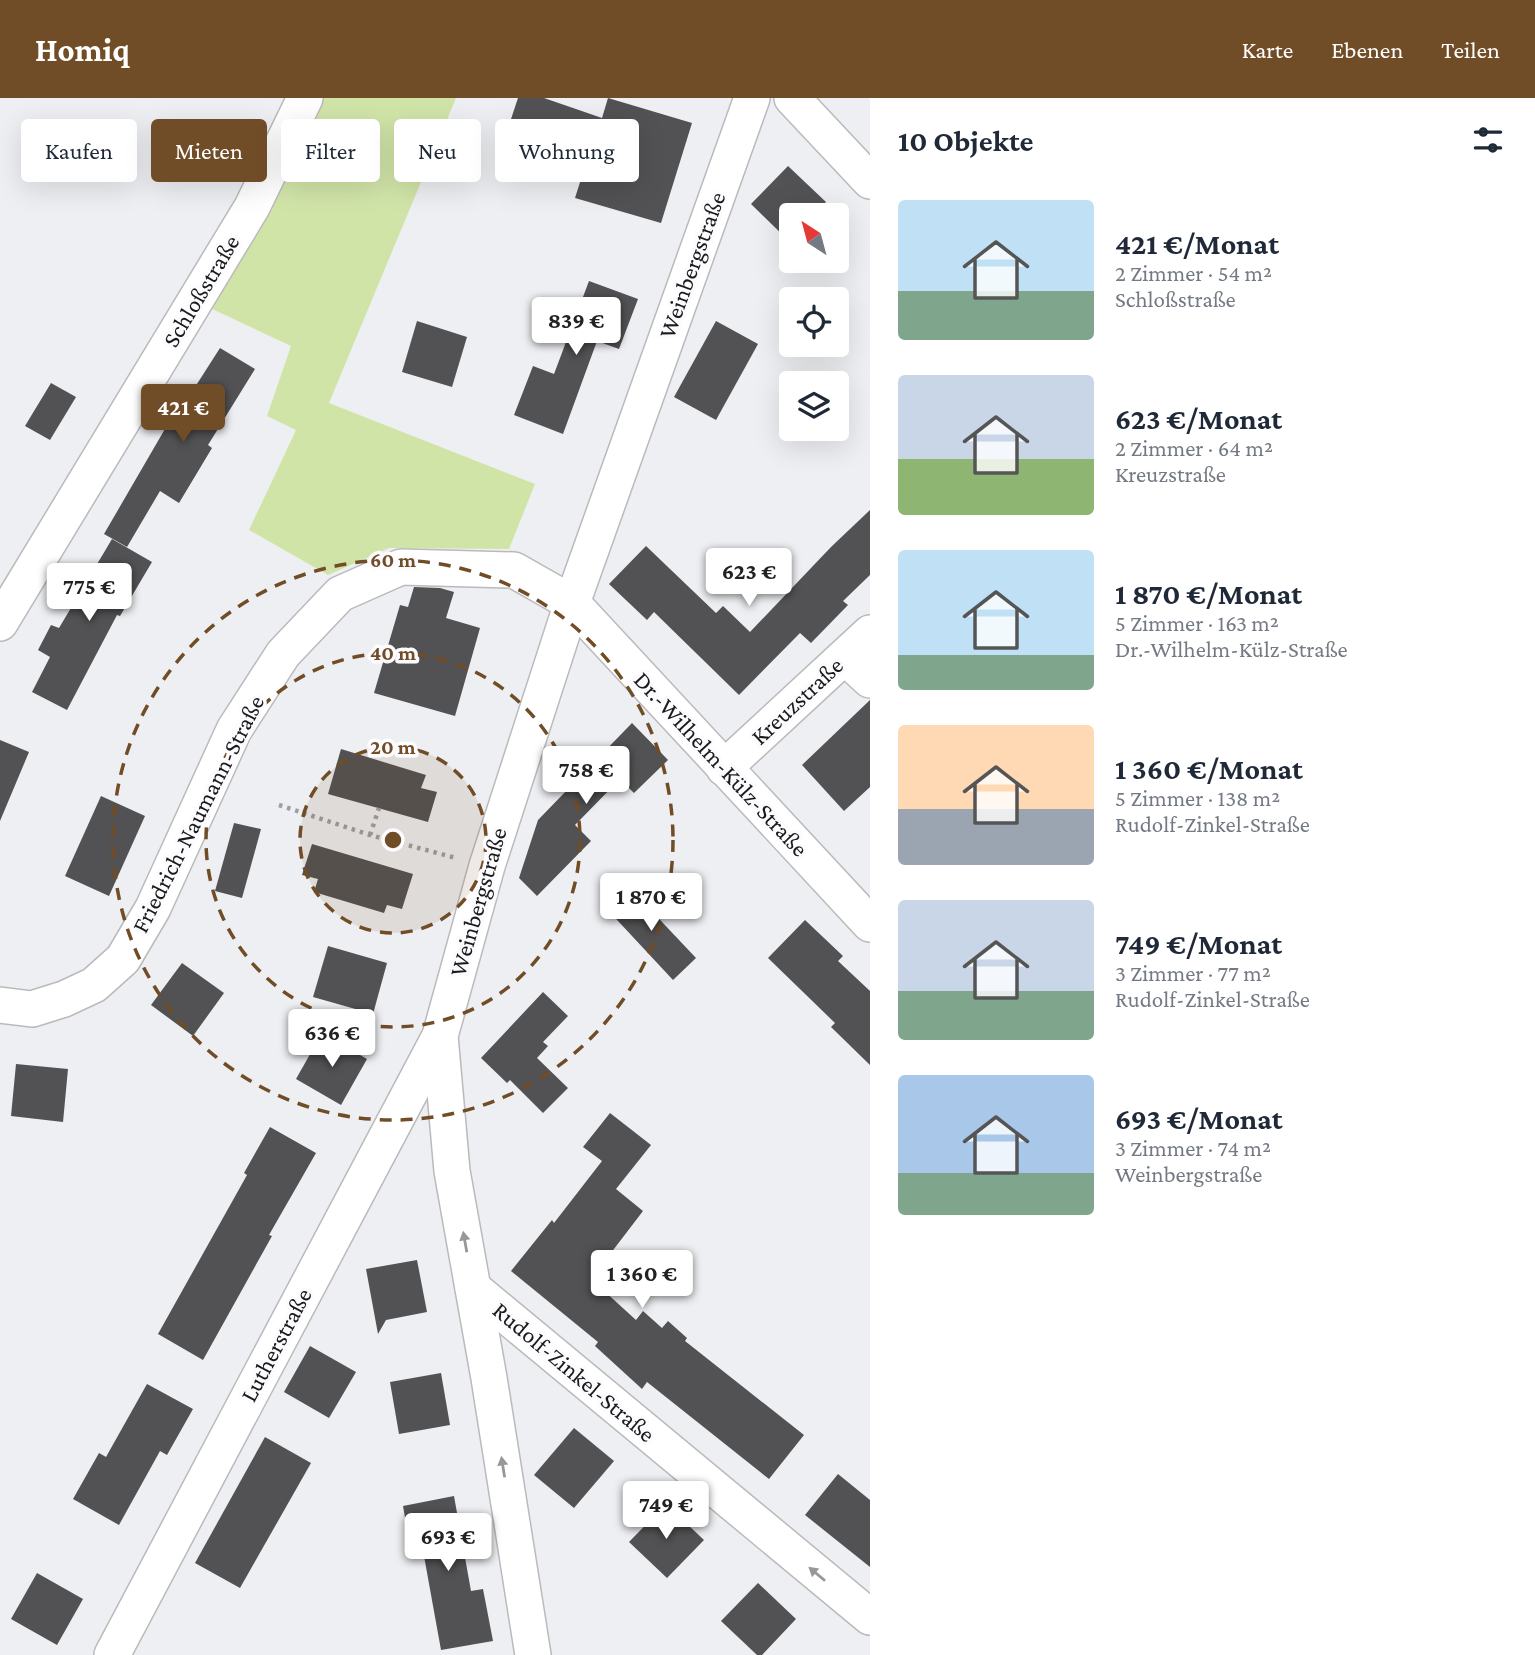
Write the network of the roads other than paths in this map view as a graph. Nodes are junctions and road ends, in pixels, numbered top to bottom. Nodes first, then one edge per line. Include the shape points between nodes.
1 (305, 98) edge
2 (752, 98) edge
3 (792, 98) edge
4 (870, 181) edge
5 (572, 603) junction
6 (0, 623) edge
7 (870, 633) edge
8 (858, 669) edge
9 (724, 768) junction
10 (870, 924) edge
11 (0, 1005) edge
12 (440, 1036) junction
13 (473, 1288) junction
14 (870, 1617) edge
15 (112, 1655) edge
16 (533, 1655) edge

1 - 6 street, Schloßstraße via 252,207
2 - 5 street, Weinbergstraße
3 - 4 street
5 - 9 street, Dr.-Wilhelm-Külz-Straße
5 - 11 street, Friedrich-Naumann-Straße via 514,570 401,567 340,594 283,654 234,730 153,908 123,959 94,985 64,999 32,1009
5 - 12 street, Weinbergstraße via 487,866
7 - 8 street, Kreuzstraße
8 - 9 street, Kreuzstraße
9 - 10 street, Dr.-Wilhelm-Külz-Straße
13 -> 12 street, Weinbergstraße via 452,1171
12 - 15 street, Lutherstraße
14 -> 13 street, Rudolf-Zinkel-Straße
16 -> 13 street, Weinbergstraße

